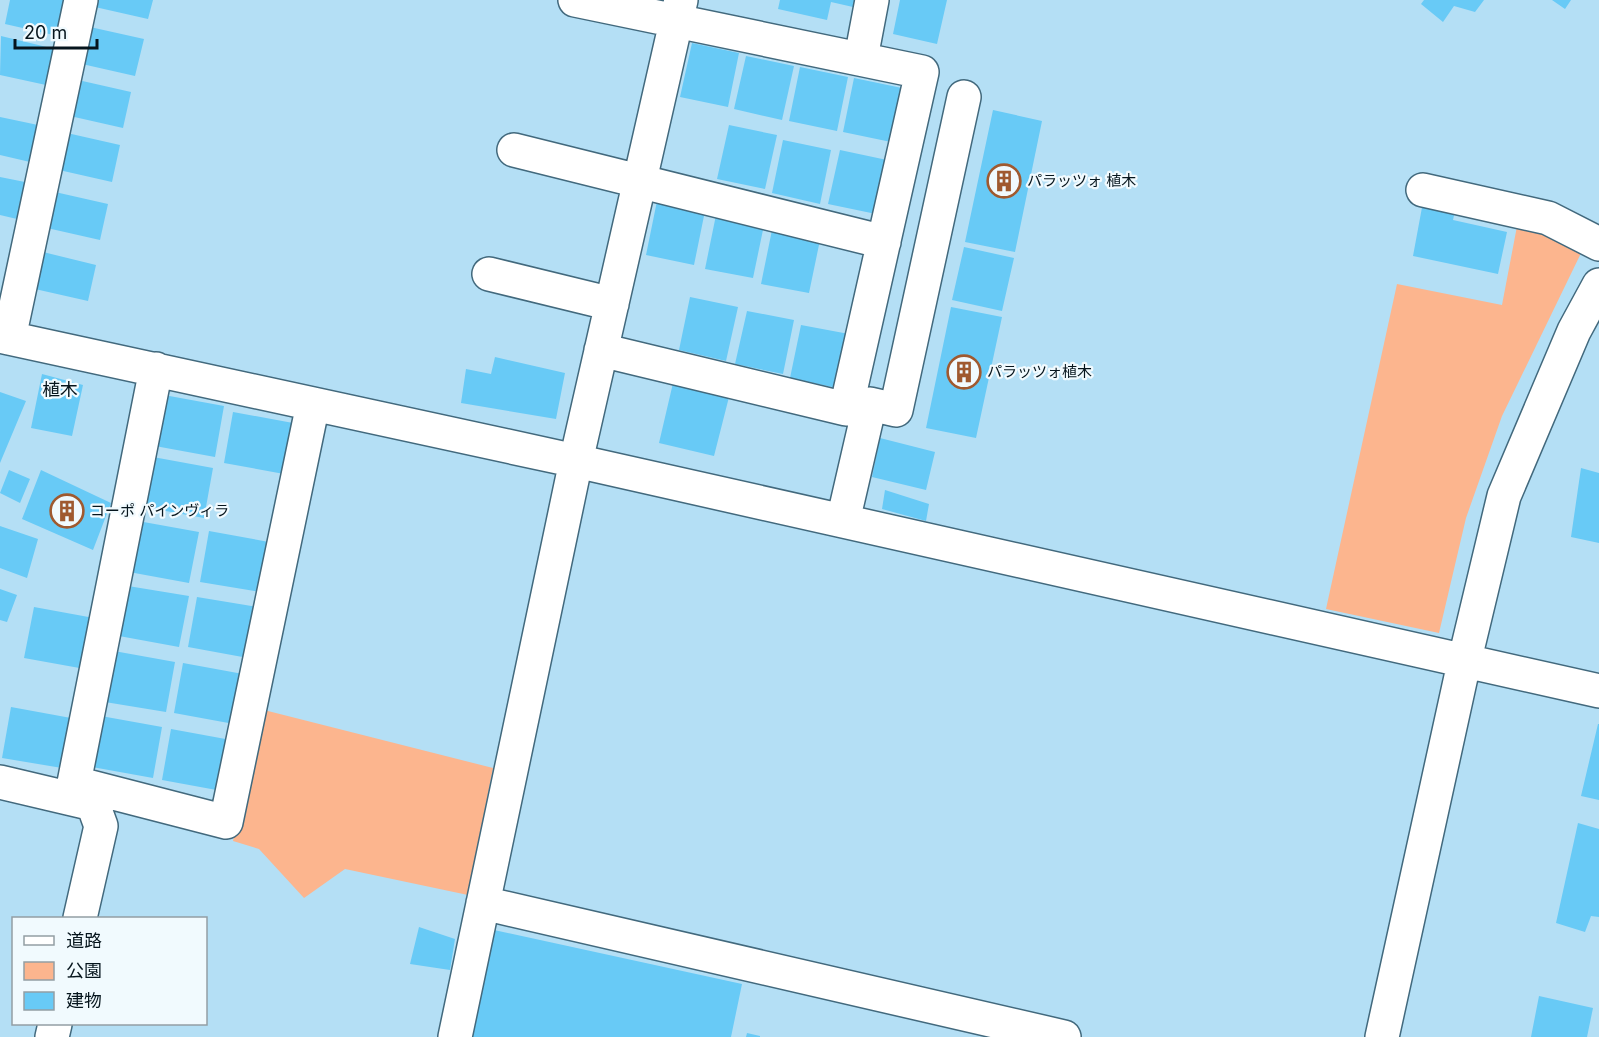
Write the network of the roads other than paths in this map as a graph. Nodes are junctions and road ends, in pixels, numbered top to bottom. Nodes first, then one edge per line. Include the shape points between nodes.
1 (81, 0) edge
2 (575, 0) edge
3 (872, 0) edge
4 (679, 11) edge
5 (861, 58) junction
6 (964, 97) dead end
7 (514, 150) dead end
8 (640, 182) junction
9 (1423, 190) dead end
10 (884, 242) junction
11 (1599, 244) edge
12 (489, 274) dead end
13 (1599, 285) edge
14 (612, 304) junction
15 (5, 337) edge
16 (601, 350) junction
17 (156, 369) junction
18 (313, 404) junction
19 (576, 461) junction
20 (843, 521) junction
21 (1464, 663) junction
22 (1599, 692) edge
23 (0, 782) edge
24 (73, 790) junction
25 (483, 903) junction
26 (80, 917) edge
27 (455, 1037) edge
28 (1064, 1037) edge
29 (1382, 1037) edge

1 - 15 street
2 - 4 street
3 - 5 street
4 - 5 street
4 - 8 street
5 - 10 street via 922,72
6 - 20 street via 896,410 870,404
7 - 8 street
8 - 10 street
8 - 14 street
9 - 11 street via 1548,218
10 - 16 street via 846,409
12 - 14 street
13 - 21 street via 1574,331 1504,496
14 - 16 street
15 - 17 street
16 - 19 street
17 - 18 street
17 - 24 street
18 - 19 street
18 - 24 street via 226,822
19 - 20 street
19 - 25 street
20 - 21 street
21 - 22 street
21 - 29 street
23 - 24 street
24 - 26 street via 93,804 101,826
25 - 27 street
25 - 28 street

